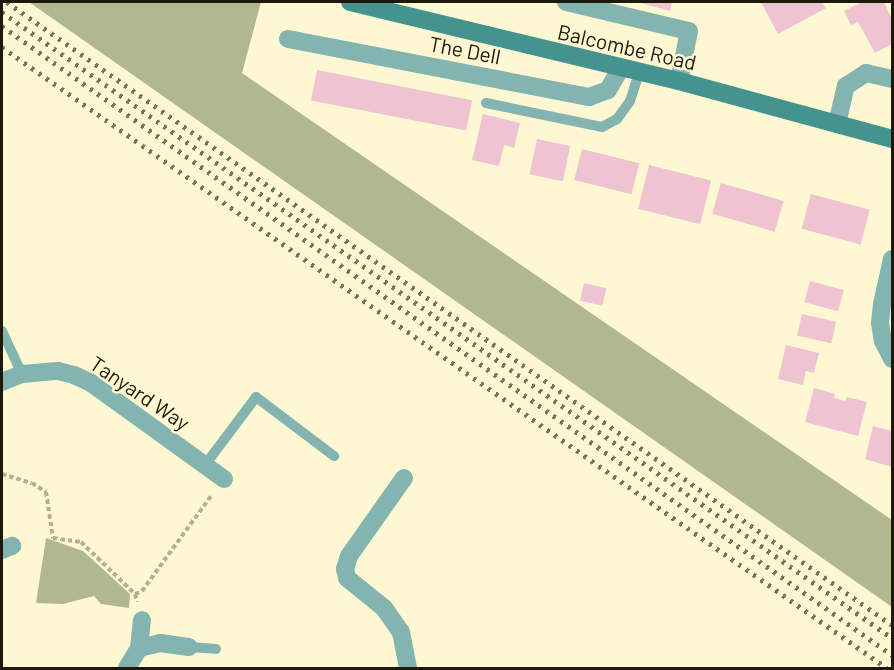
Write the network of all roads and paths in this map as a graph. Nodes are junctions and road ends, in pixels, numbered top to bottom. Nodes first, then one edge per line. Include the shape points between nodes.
1 (350, 2) edge
2 (566, 2) edge
3 (288, 39) dead end
4 (620, 69) junction
5 (639, 73) junction
6 (892, 79) edge
7 (679, 81) junction
8 (486, 103) dead end
9 (837, 124) junction
10 (892, 139) edge
11 (892, 259) edge
12 (2, 331) edge
13 (892, 359) edge
14 (22, 374) junction
15 (2, 382) edge
16 (334, 456) dead end
17 (205, 465) junction
18 (2, 474) edge
19 (404, 478) dead end
20 (224, 479) joint
21 (135, 594) junction
22 (142, 620) joint
23 (189, 647) joint
24 (139, 648) junction
25 (216, 649) dead end
26 (127, 669) edge
27 (408, 669) edge

1 - 4 main road, Balcombe Road
2 - 7 street via 689,31
3 - 4 street, The Dell via 589,97 608,90
4 - 5 main road, Balcombe Road
5 - 7 main road, Balcombe Road
5 - 8 lane via 630,101 617,119 602,127
6 - 9 street via 866,73 846,86
7 - 9 main road, Balcombe Road
9 - 10 main road, Balcombe Road
11 - 13 street via 880,323
12 - 14 lane
14 - 15 street, Tanyard Way
14 - 17 street, Tanyard Way via 58,371 91,383
16 - 17 lane via 256,397
17 - 20 street, Tanyard Way
18 - 21 path via 32,483 46,492 53,538 81,542
19 - 27 street via 349,556 345,569 347,578 384,608 401,632
20 - 21 path via 142,591
21 - 22 path
22 - 24 street
23 - 24 street via 160,643
23 - 25 lane
24 - 26 street

